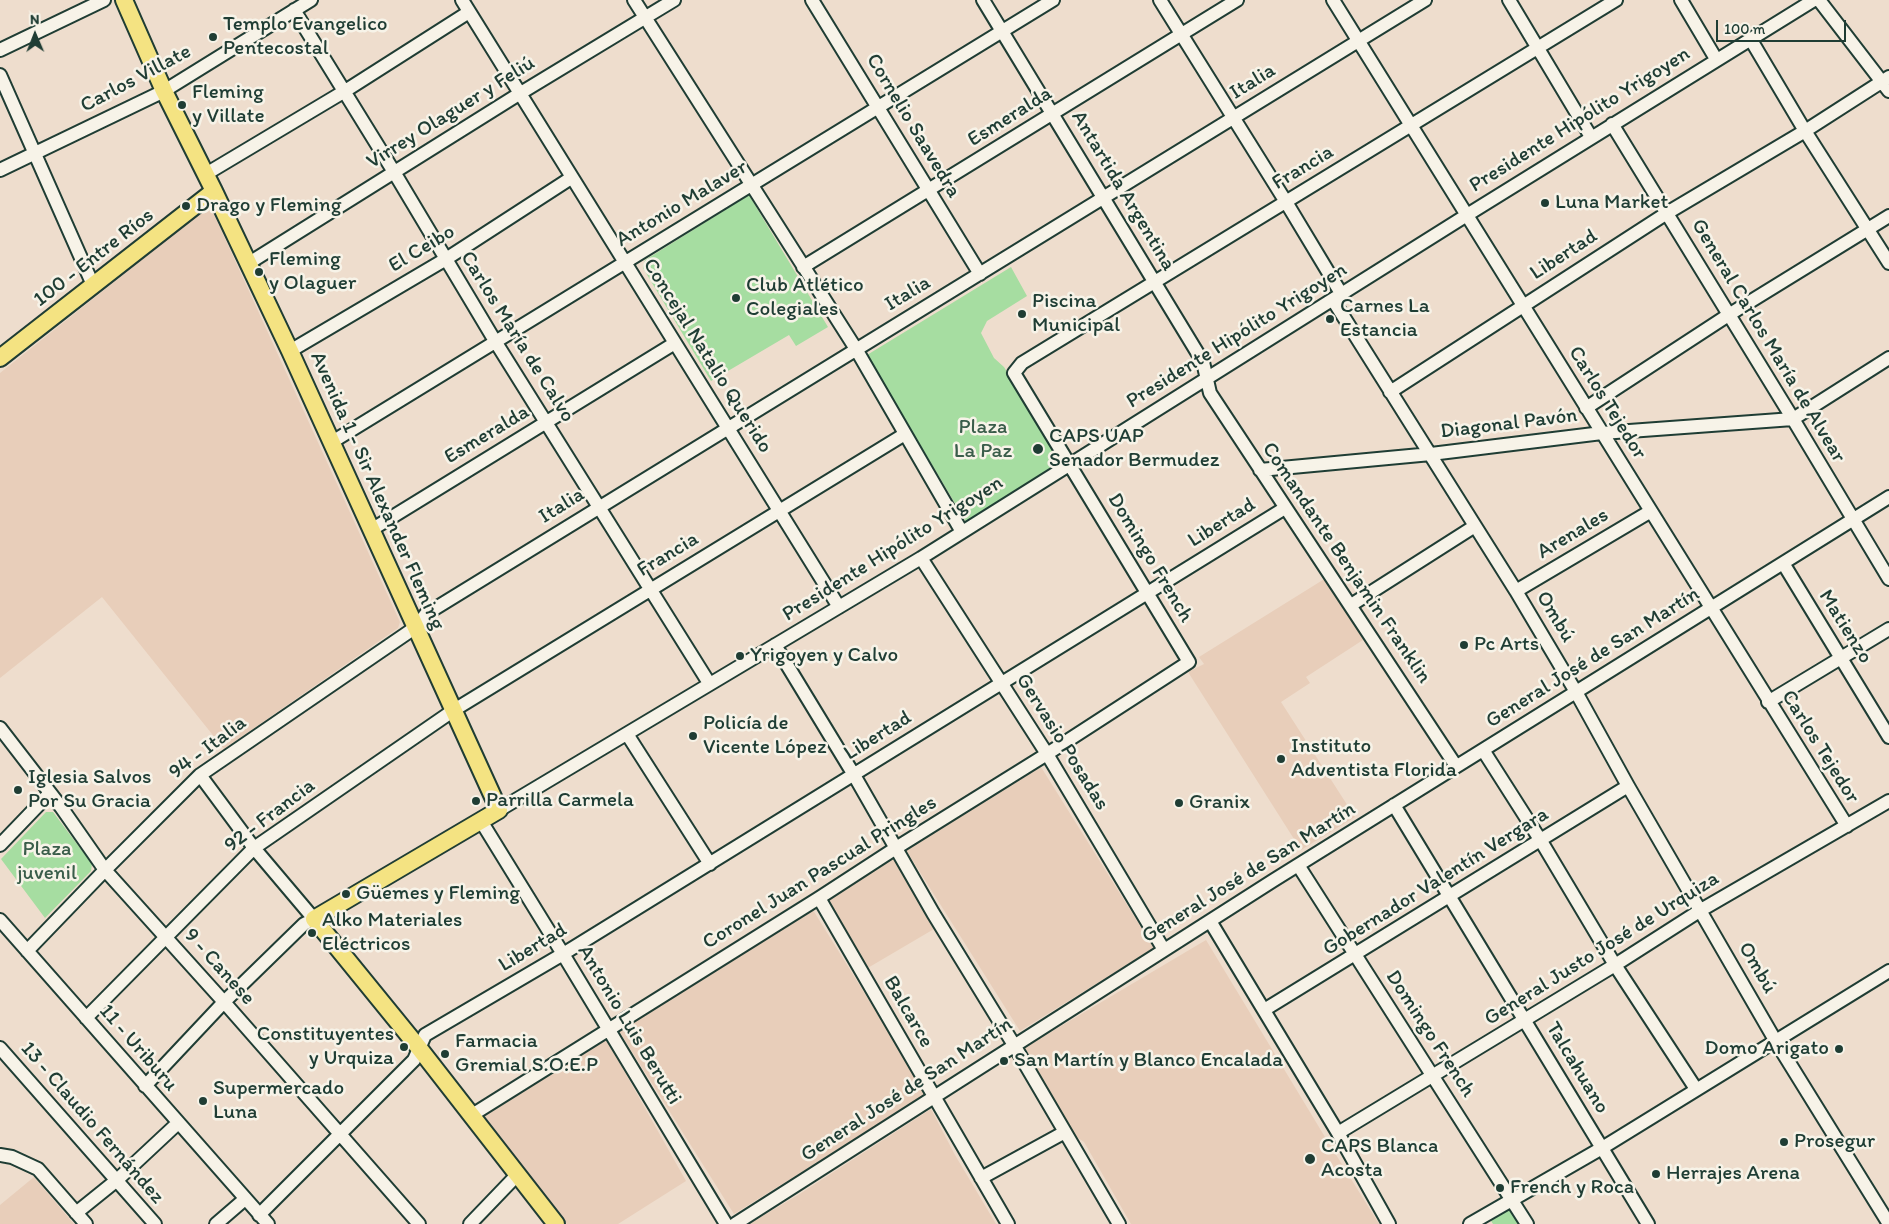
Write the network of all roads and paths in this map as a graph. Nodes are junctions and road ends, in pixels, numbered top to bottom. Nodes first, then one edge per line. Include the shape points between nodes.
1 (104, 0) edge
2 (124, 0) edge
3 (462, 0) edge
4 (634, 0) edge
5 (674, 0) edge
6 (812, 0) edge
7 (983, 0) edge
8 (1052, 0) edge
9 (1160, 0) edge
10 (1237, 0) edge
11 (1333, 0) edge
12 (1425, 0) edge
13 (1509, 0) edge
14 (1616, 0) edge
15 (1681, 0) edge
16 (1814, 0) edge
17 (1819, 0) edge
18 (303, 4) edge
19 (469, 12) junction
20 (645, 18) junction
21 (1002, 31) junction
22 (1181, 34) junction
23 (1750, 40) junction
24 (1358, 41) junction
25 (1538, 48) junction
26 (0, 50) edge
27 (1716, 59) junction
28 (0, 74) edge
29 (1886, 83) edge
30 (164, 90) junction
31 (345, 91) junction
32 (519, 94) junction
33 (878, 107) junction
34 (1053, 114) junction
35 (1234, 118) junction
36 (1612, 124) junction
37 (1411, 126) junction
38 (1805, 131) junction
39 (1591, 137) junction
40 (35, 153) junction
41 (0, 170) edge
42 (394, 172) junction
43 (206, 174) junction
44 (571, 178) junction
45 (752, 185) junction
46 (928, 190) junction
47 (214, 191) junction
48 (1104, 197) junction
49 (1286, 202) junction
50 (1666, 213) junction
51 (1467, 214) junction
52 (1889, 216) edge
53 (1868, 229) junction
54 (446, 259) junction
55 (625, 262) junction
56 (249, 263) junction
57 (1889, 263) edge
58 (803, 267) junction
59 (980, 274) junction
60 (1155, 282) junction
61 (93, 285) junction
62 (1337, 297) junction
63 (1522, 305) junction
64 (1730, 314) junction
65 (495, 341) junction
66 (675, 343) junction
67 (856, 349) junction
68 (290, 351) junction
69 (0, 358) edge
70 (1889, 358) edge
71 (1014, 373) joint
72 (1207, 379) junction
73 (1390, 392) junction
74 (1586, 408) junction
75 (1794, 419) junction
76 (546, 422) junction
77 (729, 427) junction
78 (1602, 433) junction
79 (905, 434) junction
80 (332, 442) junction
81 (1430, 454) junction
82 (1069, 464) junction
83 (1260, 470) junction
84 (1889, 497) edge
85 (599, 506) junction
86 (1285, 508) junction
87 (780, 510) junction
88 (1651, 511) junction
89 (1853, 519) junction
90 (1475, 526) junction
91 (371, 530) junction
92 (962, 532) junction
93 (921, 558) junction
94 (1783, 563) junction
95 (1889, 580) edge
96 (651, 588) junction
97 (1516, 591) junction
98 (1148, 593) junction
99 (1351, 605) junction
100 (840, 607) junction
101 (1711, 608) junction
102 (416, 627) junction
103 (1889, 629) edge
104 (774, 645) junction
105 (1841, 658) junction
106 (1189, 662) joint
107 (709, 683) junction
108 (1002, 683) junction
109 (1576, 692) junction
110 (1768, 702) junction
111 (454, 710) junction
112 (0, 728) edge
113 (627, 734) junction
114 (1889, 736) edge
115 (1483, 750) junction
116 (1048, 754) junction
117 (1456, 766) junction
118 (200, 775) junction
119 (854, 775) junction
120 (1628, 786) junction
121 (50, 793) junction
122 (1889, 801) edge
123 (1394, 805) junction
124 (499, 810) junction
125 (481, 821) junction
126 (1847, 826) junction
127 (1541, 841) junction
128 (0, 845) edge
129 (254, 848) junction
130 (896, 848) junction
131 (710, 864) junction
132 (1298, 865) junction
133 (104, 870) junction
134 (1450, 897) junction
135 (819, 898) junction
136 (1701, 910) junction
137 (314, 919) junction
138 (0, 920) edge
139 (1210, 921) junction
140 (165, 937) junction
141 (1164, 950) junction
142 (27, 951) junction
143 (563, 954) junction
144 (1355, 955) junction
145 (1615, 965) junction
146 (1889, 971) edge
147 (224, 1002) junction
148 (1264, 1010) junction
149 (86, 1018) junction
150 (1525, 1020) junction
151 (608, 1030) junction
152 (1775, 1040) junction
153 (1014, 1045) junction
154 (0, 1048) edge
155 (419, 1048) junction
156 (1433, 1076) junction
157 (145, 1086) junction
158 (1696, 1089) junction
159 (934, 1098) junction
160 (472, 1115) junction
161 (178, 1123) junction
162 (1065, 1132) junction
163 (339, 1133) junction
164 (1338, 1133) junction
165 (1602, 1148) junction
166 (0, 1155) edge
167 (518, 1174) junction
168 (981, 1178) junction
169 (116, 1180) junction
170 (245, 1199) junction
171 (1512, 1199) junction
172 (76, 1213) junction
173 (264, 1219) edge
174 (1488, 1219) edge
175 (86, 1224) edge
176 (154, 1224) edge
177 (216, 1224) edge
178 (419, 1224) edge
179 (470, 1224) edge
180 (556, 1224) edge
181 (726, 1224) edge
182 (736, 1224) edge
183 (1008, 1224) edge
184 (1119, 1224) edge
185 (1389, 1224) edge
186 (1470, 1224) edge
187 (1527, 1224) edge
188 (1648, 1224) edge
189 (1889, 1224) edge

1 - 26 street
2 - 30 main road, Avenida 1 - Sir Alexander Fleming
3 - 19 street, Concejal Natalio Querido
4 - 20 street
5 - 20 street, Virrey Olaguer y Feliú
6 - 33 street, Cornelio Saavedra
7 - 21 street, Antartida Argentina
8 - 21 street, Antonio Malaver
9 - 22 street, Ombú
10 - 22 street, Esmeralda
11 - 24 street, Carlos Tejedor
12 - 24 street, Italia
13 - 25 street
14 - 25 street, Francia
15 - 27 street
16 - 23 street, Presidente Hipólito Yrigoyen
17 - 29 street
18 - 30 street, Carlos Villate
18 - 31 street, Carlos María de Calvo
19 - 31 street
19 - 32 street, Concejal Natalio Querido
20 - 32 street, Virrey Olaguer y Feliú
20 - 45 street
21 - 33 street, Antonio Malaver
21 - 34 street, Antartida Argentina
22 - 34 street, Esmeralda
22 - 35 street, Ombú
23 - 27 street, Presidente Hipólito Yrigoyen
23 - 38 street
24 - 35 street, Italia
24 - 37 street, Carlos Tejedor
25 - 37 street, Francia
25 - 39 street
27 - 36 street, Presidente Hipólito Yrigoyen
28 - 40 street
29 - 38 street, Libertad
30 - 40 street, Carlos Villate
30 - 43 main road, Avenida 1 - Sir Alexander Fleming
31 - 42 street, Carlos María de Calvo
31 - 43 street
32 - 42 street, Virrey Olaguer y Feliú
32 - 44 street, Concejal Natalio Querido
33 - 45 street, Antonio Malaver
33 - 46 street, Cornelio Saavedra
34 - 46 street, Esmeralda
34 - 48 street, Antartida Argentina
35 - 48 street, Italia
35 - 49 street, Ombú
36 - 39 street, Presidente Hipólito Yrigoyen
36 - 50 street, General Carlos María de Alvear
37 - 49 street, Francia
37 - 51 street, Carlos Tejedor
38 - 50 street, Libertad
38 - 53 street
39 - 51 street, Presidente Hipólito Yrigoyen
40 - 41 street, Carlos Villate
40 - 61 street
42 - 54 street, Carlos María de Calvo
42 - 56 street, Virrey Olaguer y Feliú
43 - 47 main road, Avenida 1 - Sir Alexander Fleming
44 - 54 street, El Ceibo
44 - 55 street, Concejal Natalio Querido
45 - 55 street, Antonio Malaver
45 - 58 street
46 - 58 street, Esmeralda
46 - 59 street, Cornelio Saavedra
47 - 56 main road, Avenida 1 - Sir Alexander Fleming
47 - 61 main road, 100 - Entre Ríos
48 - 59 street, Italia
48 - 60 street, Antartida Argentina
49 - 60 street, Francia
49 - 62 street, Ombú
50 - 63 street, Libertad
50 - 64 street, General Carlos María de Alvear
51 - 62 street, Presidente Hipólito Yrigoyen
51 - 63 street, Carlos Tejedor
52 - 53 street
53 - 57 street
53 - 64 street
54 - 65 street, Carlos María de Calvo
54 - 68 street, El Ceibo
55 - 65 street, Antonio Malaver
55 - 66 street, Concejal Natalio Querido
56 - 68 main road, Avenida 1 - Sir Alexander Fleming
58 - 67 street
59 - 67 street, Italia
60 - 71 street, Francia via 1022,362
60 - 72 street, Antartida Argentina via 1203,362
61 - 69 main road, 100 - Entre Ríos
62 - 72 street, Presidente Hipólito Yrigoyen
62 - 73 street, Ombú
63 - 73 street, Libertad
63 - 74 street, Carlos Tejedor
64 - 74 street
64 - 75 street, General Carlos María de Alvear
65 - 76 street, Carlos María de Calvo
65 - 80 street, Antonio Malaver
66 - 76 street, Esmeralda
66 - 77 street, Concejal Natalio Querido
67 - 77 street, Italia
67 - 79 street
68 - 80 main road, Avenida 1 - Sir Alexander Fleming
70 - 75 street
71 - 82 street, Domingo French
72 - 82 street, Presidente Hipólito Yrigoyen
72 - 83 street, Comandante Benjamin Franklin via 1210,393
73 - 81 street, Ombú
74 - 78 street, Carlos Tejedor
75 - 78 street, Diagonal Pavón
75 - 89 street, General Carlos María de Alvear
76 - 85 street, Carlos María de Calvo
76 - 91 street, Esmeralda
77 - 85 street, Italia
77 - 87 street, Concejal Natalio Querido
78 - 81 street, Diagonal Pavón
78 - 88 street, Carlos Tejedor
79 - 87 street, Francia
79 - 92 street
80 - 91 main road, Avenida 1 - Sir Alexander Fleming
81 - 83 street, Diagonal Pavón
81 - 90 street, Ombú
82 - 92 street, Presidente Hipólito Yrigoyen
82 - 98 street, Domingo French
83 - 86 street, Comandante Benjamin Franklin
84 - 89 street, General José de San Martín
85 - 96 street, Carlos María de Calvo
85 - 102 street, Italia via 426,614
86 - 98 street, Libertad
86 - 99 street, Comandante Benjamin Franklin
87 - 96 street, Francia
87 - 100 street, Concejal Natalio Querido
88 - 97 street, Arenales
88 - 101 street, Carlos Tejedor
89 - 94 street, General José de San Martín
89 - 95 street, General Carlos María de Alvear
90 - 97 street, Ombú
90 - 99 street
91 - 102 main road, Avenida 1 - Sir Alexander Fleming
92 - 93 street, Presidente Hipólito Yrigoyen
93 - 100 street, Presidente Hipólito Yrigoyen
93 - 108 street, Gervasio Posadas
94 - 101 street, General José de San Martín
94 - 105 street, Matienzo
96 - 107 street, Carlos María de Calvo
96 - 111 street, Francia
97 - 109 street, Ombú
98 - 106 street, Domingo French
98 - 108 street, Libertad
99 - 117 street, Comandante Benjamin Franklin
100 - 104 street, Presidente Hipólito Yrigoyen
101 - 109 street, General José de San Martín
101 - 110 street, Carlos Tejedor
102 - 111 main road, Avenida 1 - Sir Alexander Fleming
102 - 118 street, 94 - Italia
103 - 105 street
104 - 107 street, Presidente Hipólito Yrigoyen
104 - 119 street
105 - 110 street
105 - 114 street, Matienzo
106 - 116 street, Coronel Juan Pascual Pringles
107 - 113 street, Presidente Hipólito Yrigoyen
108 - 116 street, Gervasio Posadas
108 - 119 street, Libertad
109 - 115 street, General José de San Martín
109 - 120 street, Ombú
110 - 126 street, Carlos Tejedor
111 - 124 main road, Avenida 1 - Sir Alexander Fleming
111 - 129 street, 92 - Francia
112 - 121 street, 9 - Canese
113 - 124 street, Presidente Hipólito Yrigoyen
113 - 131 street
115 - 117 street, General José de San Martín
115 - 127 street
116 - 130 street, Coronel Juan Pascual Pringles
116 - 141 street, Gervasio Posadas
117 - 123 street, General José de San Martín
118 - 129 street
118 - 133 street, 94 - Italia
119 - 130 street
119 - 131 street, Libertad
120 - 127 street, Gobernador Valentín Vergara
120 - 136 street, Ombú
121 - 128 street
121 - 133 street, 9 - Canese
122 - 126 street, General Justo José de Urquiza
123 - 132 street, General José de San Martín
123 - 134 street, Talcahuano
124 - 125 main road
125 - 137 main road
125 - 143 street, Antonio Luis Berutti
126 - 136 street, General Justo José de Urquiza
127 - 134 street, Gobernador Valentín Vergara
127 - 145 street
129 - 137 street
129 - 140 street, 92 - Francia
130 - 135 street, Coronel Juan Pascual Pringles
130 - 153 street
131 - 143 street, Libertad
132 - 139 street, General José de San Martín
132 - 144 street, Domingo French
133 - 140 street, 9 - Canese
133 - 142 street, 94 - Italia
134 - 144 street, Gobernador Valentín Vergara
134 - 150 street, Talcahuano
135 - 151 street, Coronel Juan Pascual Pringles
135 - 159 street, Balcarce
136 - 145 street, General Justo José de Urquiza
136 - 152 street, Ombú
137 - 147 street via 304,924
137 - 155 main road
138 - 142 street, 11 - Uriburu
139 - 141 street, General José de San Martín
139 - 148 street
140 - 147 street, 9 - Canese
140 - 149 street, 92 - Francia
141 - 153 street, General José de San Martín
142 - 149 street, 11 - Uriburu
143 - 151 street, Antonio Luis Berutti
143 - 155 street, Libertad via 425,1035
144 - 148 street, Gobernador Valentín Vergara
144 - 156 street, Domingo French
145 - 150 street, General Justo José de Urquiza
145 - 158 street
146 - 152 street
147 - 157 street
147 - 163 street, 9 - Canese
148 - 164 street
149 - 157 street, 11 - Uriburu
150 - 156 street, General Justo José de Urquiza
150 - 165 street, Talcahuano
151 - 160 street, Coronel Juan Pascual Pringles
151 - 181 street, Antonio Luis Berutti
152 - 158 street
152 - 189 street, Ombú
153 - 159 street, General José de San Martín
153 - 162 street
154 - 169 street, 13 - Claudio Fernández
155 - 160 main road
155 - 163 street, Libertad via 414,1060
156 - 164 street, General Justo José de Urquiza
156 - 171 street, Domingo French
157 - 161 street, 11 - Uriburu
158 - 165 street
159 - 168 street, Balcarce
159 - 182 street, General José de San Martín
160 - 167 main road
161 - 169 street
161 - 170 street, 11 - Uriburu
162 - 168 street
162 - 184 street
163 - 173 street, Libertad
163 - 178 street, 9 - Canese
164 - 185 street
165 - 171 street
165 - 188 street, Talcahuano
166 - 172 street via 38,1169
167 - 179 street
167 - 180 main road
168 - 183 street, Balcarce
169 - 172 street
169 - 176 street, 13 - Claudio Fernández
170 - 173 street, 11 - Uriburu
170 - 177 street
171 - 174 street
171 - 187 street, Domingo French
172 - 175 street
174 - 186 street

